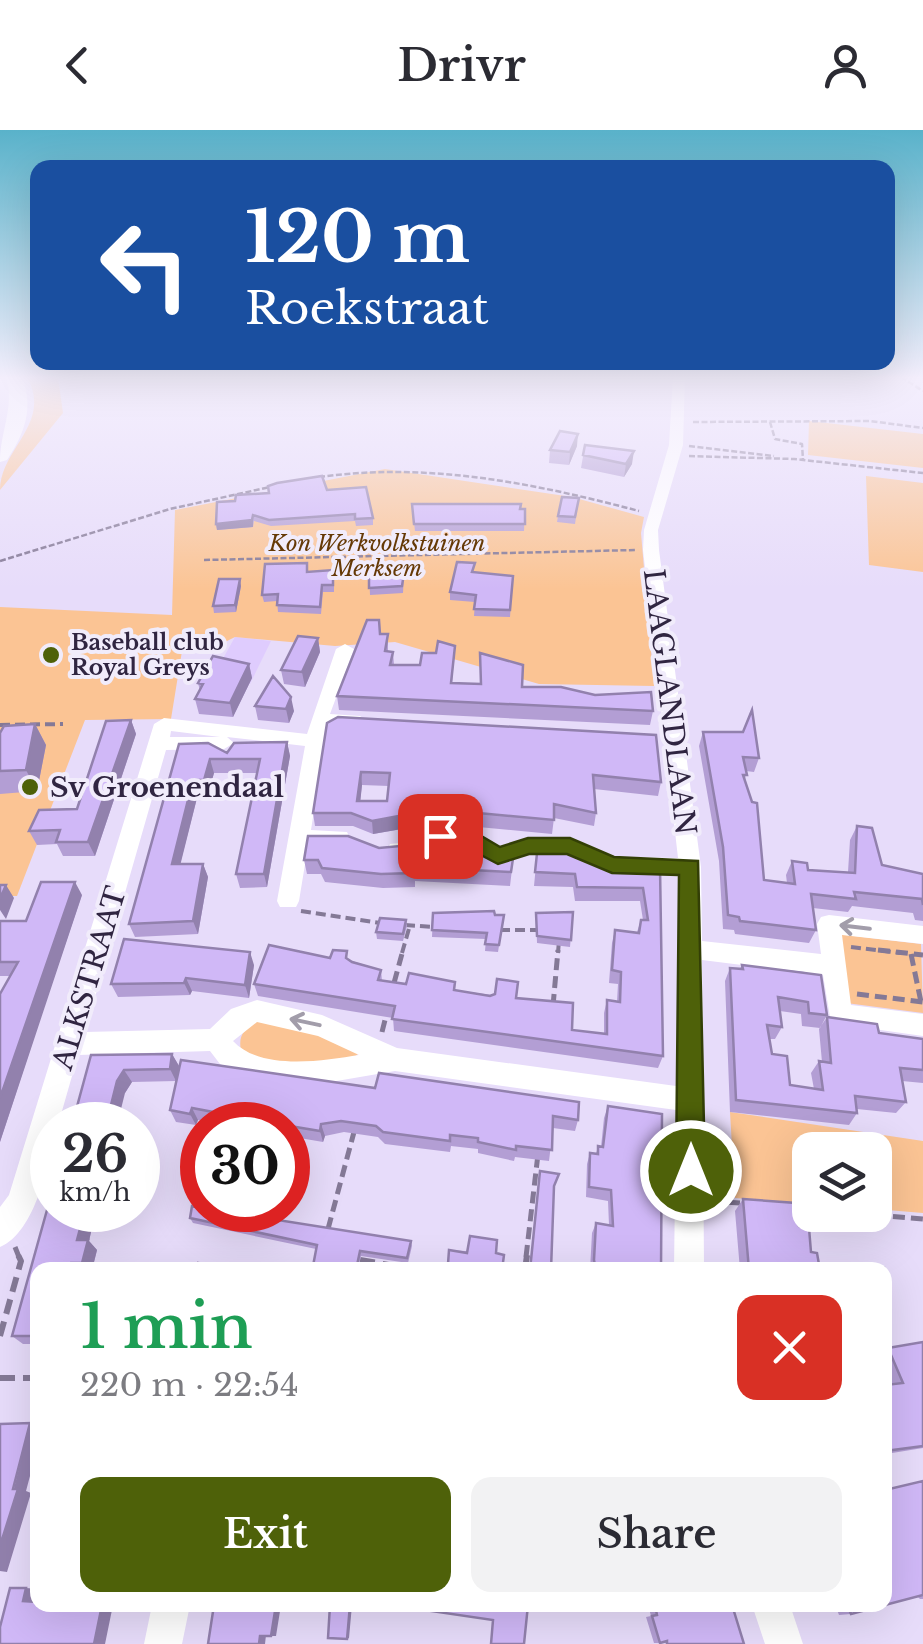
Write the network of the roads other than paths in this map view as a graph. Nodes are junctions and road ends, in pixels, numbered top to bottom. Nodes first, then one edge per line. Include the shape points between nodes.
1 (675, 448) edge
2 (345, 649) dead end
3 (374, 723) edge
4 (316, 730) junction
5 (300, 838) junction
6 (690, 867) junction
7 (288, 900) road end
8 (917, 944) edge
9 (691, 949) junction
10 (834, 967) junction
11 (922, 1010) edge
12 (216, 1040) junction
13 (69, 1044) junction
14 (386, 1054) junction
15 (691, 1100) junction
16 (3, 1230) edge
17 (689, 1262) edge
18 (169, 1612) edge
19 (773, 1612) edge
20 (163, 1644) edge
21 (784, 1644) edge

1 - 6 street, LAAGLANDLAAN via 651,550 665,738
2 - 4 street
3 - 4 street
4 - 5 street
4 - 13 street, ALKSTRAAT via 278,738 161,734
5 - 6 street via 352,838 419,851 420,836 464,836 498,856 528,846 570,846 612,865
5 - 7 street
6 - 9 street, LAAGLANDLAAN
8 -> 10 street via 829,924
9 - 10 street
9 - 15 street, LAAGLANDLAAN
10 - 11 street via 840,1015
12 - 13 street
12 - 14 street via 232,1060 259,1068 344,1071
14 -> 12 street via 322,1026 257,1012 240,1017
13 - 16 street, ALKSTRAAT via 21,1202
14 - 15 street
15 - 17 street, LAAGLANDLAAN
18 - 20 street
19 - 21 street

